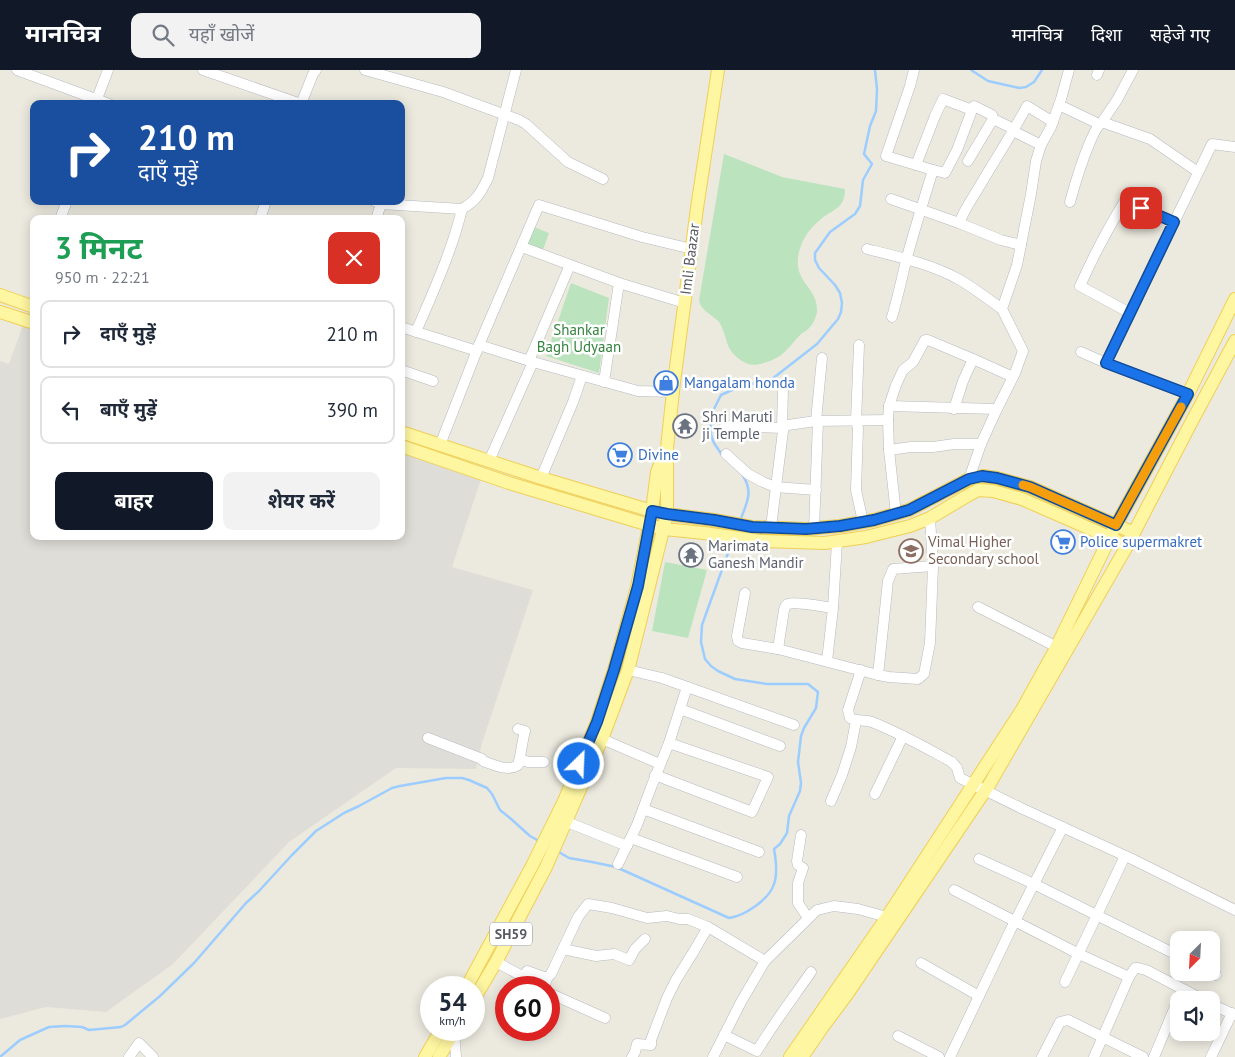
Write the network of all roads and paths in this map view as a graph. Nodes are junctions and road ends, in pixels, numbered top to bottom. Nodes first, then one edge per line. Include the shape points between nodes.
1 (17, 70) edge
2 (108, 70) edge
3 (203, 70) edge
4 (316, 70) edge
5 (365, 70) edge
6 (516, 70) edge
7 (718, 70) edge
8 (914, 70) edge
9 (1069, 70) edge
10 (1133, 70) edge
11 (91, 100) edge
12 (97, 100) edge
13 (289, 100) edge
14 (303, 100) edge
15 (1058, 105) junction
16 (972, 110) junction
17 (504, 115) junction
18 (993, 119) junction
19 (1053, 122) junction
20 (1100, 123) junction
21 (1014, 130) junction
22 (1041, 145) junction
23 (1235, 147) edge
24 (968, 160) dead end
25 (916, 166) junction
26 (933, 170) junction
27 (1198, 172) junction
28 (602, 179) dead end
29 (891, 199) dead end
30 (1070, 202) dead end
31 (405, 205) edge
32 (462, 209) junction
33 (920, 209) junction
34 (1174, 222) junction
35 (959, 223) junction
36 (1021, 245) junction
37 (522, 247) junction
38 (692, 249) junction
39 (867, 249) dead end
40 (907, 258) junction
41 (570, 266) junction
42 (619, 283) junction
43 (0, 295) edge
44 (1235, 299) edge
45 (684, 303) junction
46 (30, 306) edge
47 (1002, 309) junction
48 (0, 312) edge
49 (1130, 313) junction
50 (892, 317) dead end
51 (30, 323) edge
52 (406, 331) edge
53 (1235, 341) edge
54 (859, 345) dead end
55 (478, 348) junction
56 (1081, 352) dead end
57 (822, 358) dead end
58 (973, 359) junction
59 (531, 361) junction
60 (1106, 363) junction
61 (405, 371) edge
62 (582, 376) junction
63 (1013, 377) junction
64 (434, 381) dead end
65 (604, 382) junction
66 (783, 389) dead end
67 (673, 392) junction
68 (1188, 394) junction
69 (889, 406) junction
70 (954, 409) junction
71 (997, 409) junction
72 (888, 420) junction
73 (817, 421) junction
74 (856, 421) junction
75 (725, 426) dead end
76 (782, 428) junction
77 (405, 433) edge
78 (981, 444) junction
79 (440, 445) junction
80 (405, 447) edge
81 (667, 448) junction
82 (889, 450) junction
83 (726, 454) dead end
84 (489, 461) junction
85 (541, 478) junction
86 (969, 479) junction
87 (775, 486) junction
88 (816, 490) junction
89 (652, 511) junction
90 (667, 514) junction
91 (896, 514) junction
92 (930, 518) junction
93 (863, 522) junction
94 (649, 525) junction
95 (1116, 525) junction
96 (770, 528) junction
97 (814, 528) junction
98 (664, 529) junction
99 (1134, 533) junction
100 (1109, 537) junction
101 (837, 542) junction
102 (1127, 546) junction
103 (934, 566) junction
104 (745, 592) dead end
105 (978, 607) dead end
106 (833, 608) junction
107 (1057, 647) junction
108 (778, 649) junction
109 (827, 661) junction
110 (628, 670) junction
111 (861, 670) junction
112 (878, 675) junction
113 (688, 687) junction
114 (680, 709) junction
115 (856, 721) junction
116 (794, 725) dead end
117 (518, 729) dead end
118 (903, 736) junction
119 (428, 738) dead end
120 (602, 739) junction
121 (668, 743) junction
122 (780, 746) dead end
123 (520, 759) junction
124 (544, 762) dead end
125 (660, 764) junction
126 (655, 775) junction
127 (973, 785) junction
128 (985, 791) junction
129 (875, 794) dead end
130 (831, 801) dead end
131 (643, 809) junction
132 (566, 822) junction
133 (1063, 827) junction
134 (801, 835) dead end
135 (553, 838) junction
136 (629, 842) junction
137 (759, 852) dead end
138 (1125, 856) junction
139 (979, 859) dead end
140 (618, 864) dead end
141 (737, 876) dead end
142 (1034, 884) junction
143 (954, 890) dead end
144 (1235, 910) edge
145 (1097, 916) junction
146 (808, 918) junction
147 (892, 919) junction
148 (1015, 921) junction
149 (708, 927) junction
150 (645, 939) dead end
151 (563, 949) junction
152 (1170, 952) edge
153 (1079, 954) junction
154 (765, 961) junction
155 (496, 962) junction
156 (921, 963) dead end
157 (811, 972) dead end
158 (472, 976) edge
159 (522, 976) edge
160 (524, 976) edge
161 (535, 976) edge
162 (550, 976) edge
163 (1129, 977) junction
164 (485, 981) edge
165 (1065, 982) dead end
166 (1182, 990) joint
167 (979, 996) junction
168 (560, 998) edge
169 (1220, 1008) edge
170 (1233, 1014) edge
171 (605, 1018) dead end
172 (724, 1035) junction
173 (898, 1036) dead end
174 (1104, 1038) junction
175 (434, 1041) edge
176 (448, 1041) edge
177 (455, 1041) edge
178 (750, 1053) edge
179 (129, 1057) edge
180 (153, 1057) edge
181 (425, 1057) edge
182 (439, 1057) edge
183 (456, 1057) edge
184 (632, 1057) edge
185 (713, 1057) edge
186 (790, 1057) edge
187 (802, 1057) edge
188 (939, 1057) edge
189 (950, 1057) edge
190 (1042, 1057) edge
191 (1094, 1057) edge
192 (1143, 1057) edge
193 (1154, 1057) edge
194 (1211, 1057) edge

1 - 11 street
2 - 12 street
3 - 13 street
4 - 14 street
5 - 17 street via 443,92
6 - 17 street
7 - 38 main road, Imli Baazar
8 - 25 street via 886,156
9 - 15 street
10 - 20 street
15 - 19 street
15 - 20 street
16 - 18 street via 974,106 992,114
16 - 25 street via 943,99
16 - 26 street via 945,173
17 - 28 street via 526,124 568,162
17 - 32 street via 488,178 480,194
18 - 21 street
18 - 24 street
19 - 21 street via 1027,106
19 - 22 street
20 - 27 street via 1150,139
20 - 30 street via 1082,160
21 - 22 street
21 - 35 street
22 - 36 street
23 - 27 street via 1212,144
25 - 26 street
26 - 33 street
27 - 34 street
29 - 33 street
31 - 32 street
32 - 52 street via 443,267
33 - 35 street
33 - 40 street
34 - 49 street
34 - 49 street via 1125,201 1089,265 1080,286
35 - 36 street
36 - 47 street
37 - 38 street via 540,205
37 - 41 street
37 - 55 street
38 - 45 main road, Imli Baazar
39 - 40 street
40 - 47 street via 960,280
40 - 50 street
41 - 42 street
41 - 59 street
42 - 45 street
42 - 65 street
43 - 46 main road
44 - 68 main road
45 - 67 main road, Imli Baazar
47 - 63 street via 1023,350
48 - 51 main road
49 - 60 street
52 - 55 street
53 - 99 main road
54 - 74 street
55 - 59 street
55 - 79 street
56 - 60 street
57 - 73 street
58 - 63 street
58 - 69 street via 925,340 913,362 903,370
58 - 70 street
59 - 62 street
59 - 84 street
60 - 68 street
61 - 64 street
62 - 65 street
62 - 85 street
63 - 71 street
65 - 67 street via 638,391
66 - 76 street
67 - 81 main road, Imli Baazar
68 - 95 main road
69 - 70 street
69 - 72 street
70 - 71 street
71 - 78 street
72 - 74 street
72 - 82 street
73 - 74 street
73 - 76 street
73 - 88 street
74 - 93 street via 856,490
75 - 76 street
76 - 87 street
77 - 79 main road
78 - 82 street
78 - 86 street
79 - 84 main road
80 - 94 main road
81 - 89 main road via 657,472
81 - 90 main road
82 - 91 street
83 - 87 street via 748,474
84 - 85 main road
85 - 89 main road
86 - 91 main road
86 - 95 main road via 982,476 1030,487
87 - 88 street
87 - 96 street
88 - 97 street
89 - 90 main road
89 - 94 main road, SH59
90 - 96 main road
90 - 98 main road, SH59
91 - 93 main road
92 - 100 main road via 978,490 994,491 1022,499
92 - 101 main road via 910,526
92 - 103 street
93 - 97 main road
94 - 98 main road
94 - 135 main road, SH59 via 638,586 606,696
95 - 99 main road
95 - 100 main road
96 - 97 main road
98 - 101 main road via 760,541
98 - 110 main road, SH59
99 - 102 main road
100 - 102 main road
100 - 107 main road
101 - 106 street
102 - 128 main road
103 - 112 street via 893,570 890,574
103 - 112 street via 930,643 924,674 918,679
104 - 108 street via 738,641
105 - 107 street
106 - 108 street via 786,606
106 - 109 street
107 - 127 main road via 1023,708
108 - 109 street
109 - 111 street
110 - 113 street
110 - 120 main road, SH59
111 - 112 street
111 - 115 street via 848,710 850,718
113 - 114 street
113 - 116 street
114 - 121 street
114 - 122 street
115 - 118 street via 864,719
115 - 130 street via 851,747
117 - 123 street via 525,731
118 - 127 street via 952,762 960,778
118 - 129 street
119 - 123 street via 502,768 514,768
120 - 125 street
120 - 132 main road, SH59
121 - 125 street
121 - 126 street via 768,777 752,812
123 - 124 street
125 - 126 street
126 - 131 street
127 - 128 street
127 - 147 main road
128 - 133 street
128 - 147 main road
131 - 136 street
131 - 137 street
132 - 135 main road, SH59
132 - 136 street
133 - 138 street
133 - 142 street
134 - 146 street via 797,861 803,868 798,883 798,903
135 - 155 main road, SH59 via 546,867
135 - 158 main road, SH59 via 532,866
136 - 140 street
136 - 141 street
138 - 144 street
138 - 145 street
139 - 142 street
142 - 145 street
142 - 148 street
143 - 148 street
145 - 152 street
145 - 153 street
146 - 147 street via 817,910 834,906
146 - 154 street
147 - 186 main road
147 - 187 main road via 848,993
148 - 153 street
148 - 167 street
149 - 151 street via 688,919 647,918 588,904
149 - 154 street
149 - 184 street via 667,998 651,1045 637,1044
150 - 151 street via 629,960 614,954 596,956
151 - 162 street
153 - 163 street
153 - 165 street
154 - 172 street
155 - 159 street
155 - 164 main road, SH59
156 - 167 street
157 - 178 street via 757,1051
160 - 161 street via 527,971
163 - 166 street via 1138,968
163 - 174 street
166 - 193 street
167 - 189 street
168 - 171 street
169 - 170 street
170 - 194 street
172 - 178 street
172 - 185 street
173 - 188 street
174 - 190 street via 1063,1020
174 - 191 street
174 - 192 street
175 - 181 main road
176 - 182 main road
177 - 183 street
179 - 180 street via 139,1044

